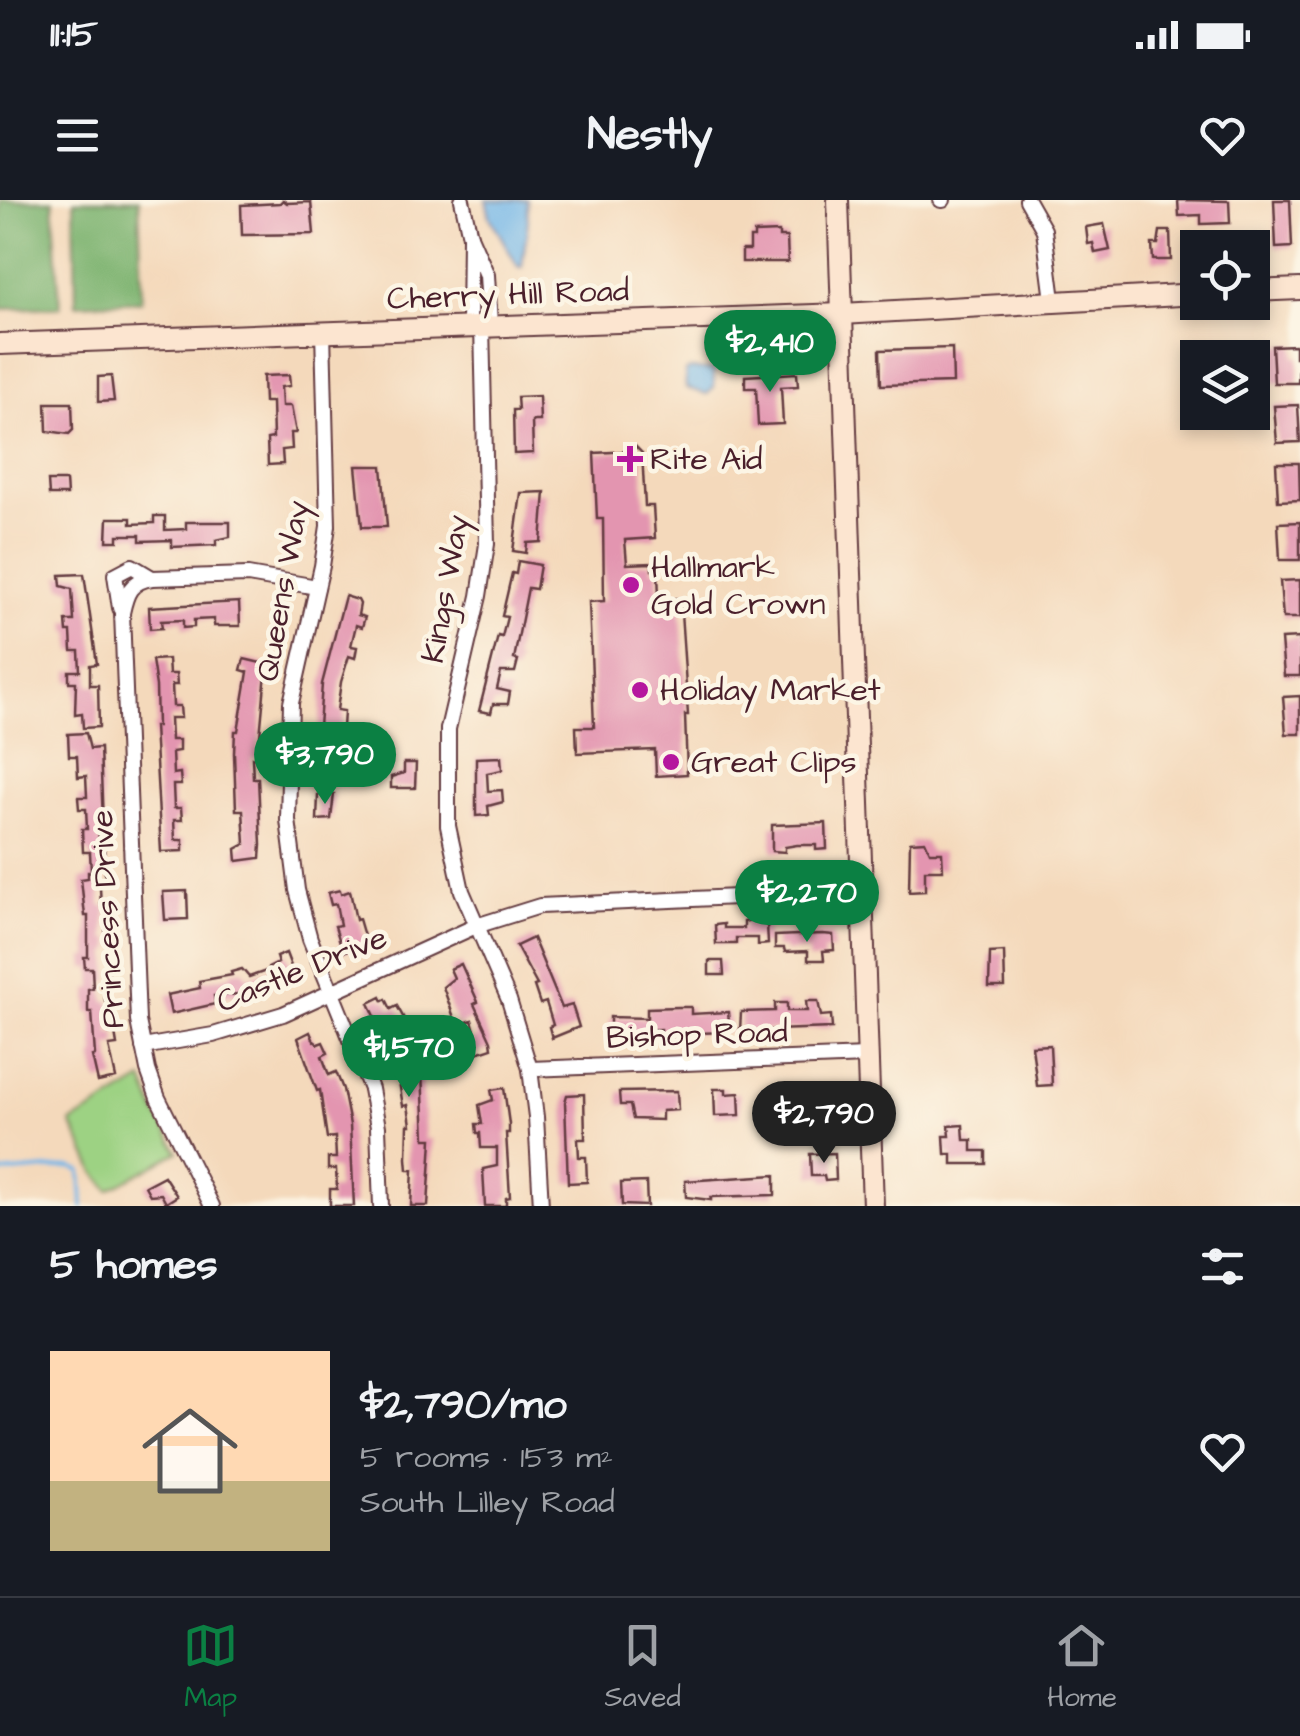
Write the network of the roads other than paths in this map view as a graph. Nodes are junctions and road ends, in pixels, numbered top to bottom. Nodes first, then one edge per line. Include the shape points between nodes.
1 (462, 200) edge
2 (838, 200) edge
3 (1028, 200) edge
4 (470, 236) junction
5 (1300, 289) edge
6 (1270, 290) edge
7 (1180, 295) edge
8 (1054, 300) junction
9 (842, 314) junction
10 (480, 325) junction
11 (323, 330) junction
12 (0, 344) edge
13 (317, 587) junction
14 (801, 894) dead end
15 (476, 926) junction
16 (332, 993) junction
17 (142, 1047) junction
18 (866, 1056) junction
19 (530, 1069) junction
20 (212, 1206) edge
21 (381, 1206) edge
22 (541, 1206) edge
23 (873, 1206) edge

1 - 4 street
2 - 9 main road
3 - 8 street via 1044,230
4 - 10 street
4 - 10 street via 487,275
5 - 6 main road
7 - 8 main road, Cherry Hill Road
8 - 9 main road, Cherry Hill Road
9 - 10 main road, Cherry Hill Road
9 - 18 main road
10 - 11 main road, Cherry Hill Road
10 - 15 street, Kings Way via 487,544 452,703 446,762 452,856
11 - 12 main road, Cherry Hill Road
11 - 13 street, Queens Way via 329,506
13 - 16 street, Queens Way via 291,703 288,820 302,913
13 - 17 street, Princess Drive via 248,575 152,578 126,592
14 - 15 street, Castle Drive via 552,904
15 - 16 street, Castle Drive
15 - 19 street, Kings Way
16 - 17 street, Castle Drive via 239,1028
16 - 21 street, Queens Way via 371,1089
17 - 20 street, Princess Drive via 158,1098
18 - 19 street, Bishop Road
18 - 23 main road
19 - 22 street, Kings Way

